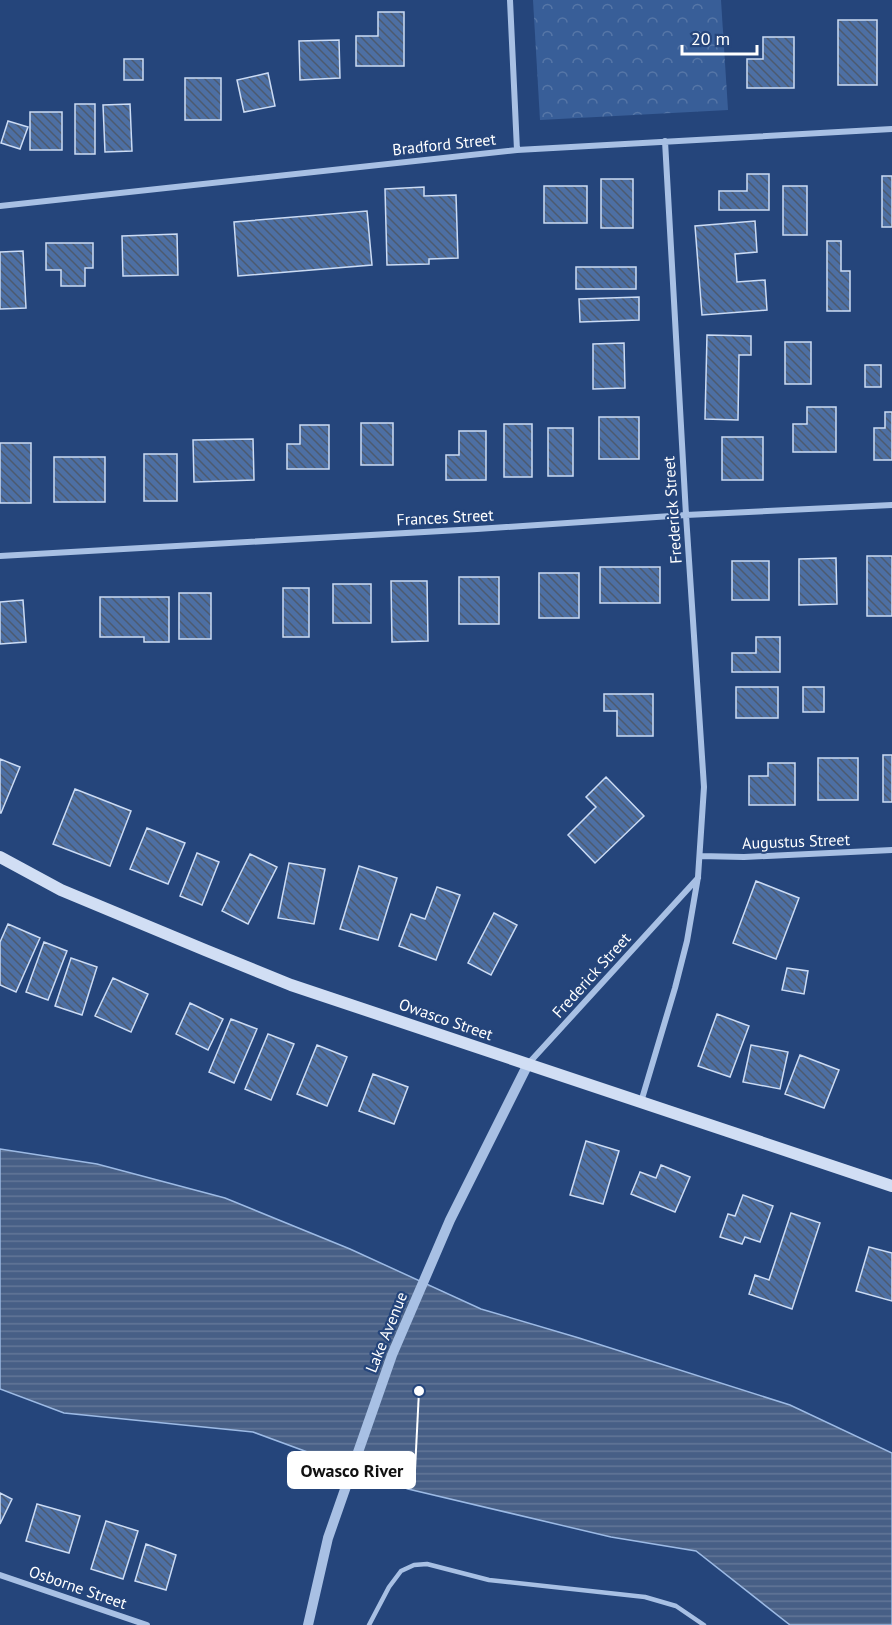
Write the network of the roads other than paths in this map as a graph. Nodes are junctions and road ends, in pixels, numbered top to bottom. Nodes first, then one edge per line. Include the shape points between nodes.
1 (510, 0) edge
2 (892, 129) edge
3 (665, 141) junction
4 (517, 150) junction
5 (0, 206) edge
6 (892, 505) edge
7 (686, 515) junction
8 (0, 556) edge
9 (892, 850) edge
10 (700, 856) junction
11 (0, 857) edge
12 (699, 877) junction
13 (528, 1064) junction
14 (641, 1102) junction
15 (892, 1186) edge
16 (0, 1575) edge
17 (147, 1625) edge
18 (308, 1625) edge
19 (369, 1625) edge
20 (704, 1625) edge

1 - 4 street
2 - 3 street, Bradford Street
3 - 4 street, Bradford Street
3 - 7 street, Frederick Street
4 - 5 street, Bradford Street
6 - 7 street, Frances Street
7 - 8 street, Frances Street
7 - 10 street, Frederick Street via 704,787
9 - 10 street, Augustus Street
10 - 12 street, Frederick Street
11 - 13 main road, Owasco Street via 61,890 291,984
12 - 13 street, Frederick Street
12 - 14 street, Frederick Street via 675,988
13 - 14 main road, Owasco Street
13 - 18 street, Lake Avenue via 450,1220 392,1355 328,1538
14 - 15 main road, Owasco Street
16 - 17 street, Osborne Street
19 - 20 lane via 401,1571 427,1564 489,1580 645,1597 676,1606

